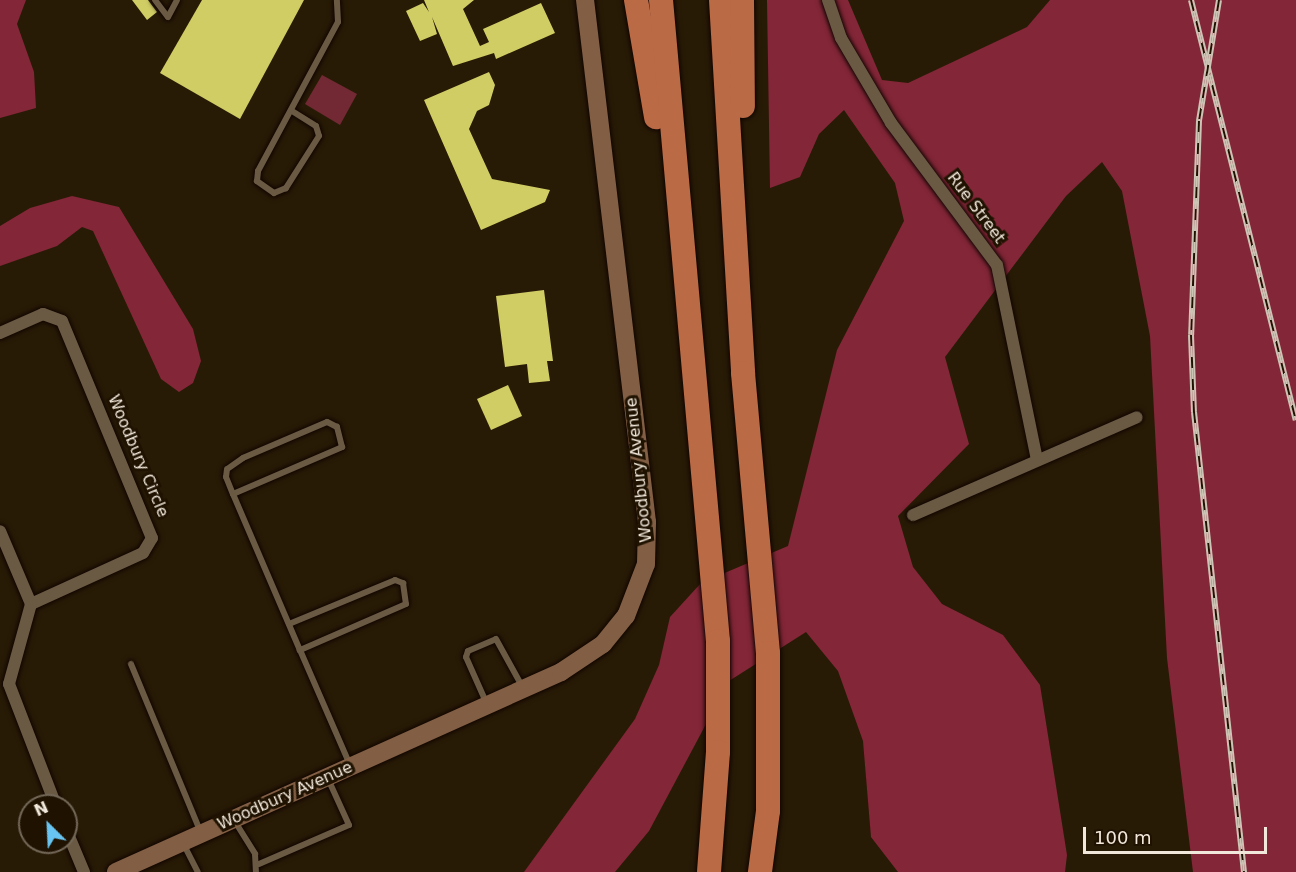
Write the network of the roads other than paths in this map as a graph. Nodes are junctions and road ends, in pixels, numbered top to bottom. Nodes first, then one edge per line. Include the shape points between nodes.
1 (155, 0) edge
2 (177, 0) edge
3 (337, 0) edge
4 (585, 0) edge
5 (636, 0) edge
6 (661, 0) edge
7 (722, 0) edge
8 (742, 0) edge
9 (828, 0) edge
10 (292, 111) junction
11 (680, 262) junction
12 (0, 333) edge
13 (743, 373) junction
14 (1137, 417) dead end
15 (1037, 460) junction
16 (233, 494) junction
17 (913, 515) dead end
18 (0, 531) edge
19 (31, 604) junction
20 (289, 624) junction
21 (300, 650) junction
22 (131, 664) dead end
23 (523, 690) junction
24 (487, 705) junction
25 (351, 766) junction
26 (326, 777) junction
27 (51, 794) edge
28 (234, 819) junction
29 (201, 834) junction
30 (182, 842) junction
31 (76, 854) edge
32 (259, 864) junction
33 (84, 872) edge
34 (116, 872) edge
35 (198, 872) edge
36 (256, 872) edge
37 (709, 872) edge
38 (760, 872) edge

1 - 2 lane via 168,17
3 - 10 lane via 338,22
4 - 23 main road, Woodbury Avenue via 648,551 634,600 615,631 585,658
5 - 11 highway
6 - 11 highway
7 - 13 highway
8 - 13 highway
9 - 15 street, Rue Street via 841,38 891,123 997,265
10 - 10 lane via 258,171 257,181 274,193 286,188 319,136 316,126
11 - 37 highway via 717,641 718,752
12 - 19 street, Woodbury Circle via 43,314 62,321 152,528 143,553
13 - 38 highway via 768,653 768,811
14 - 15 street
15 - 17 street
16 - 16 lane via 226,477 233,463 327,422 337,427 342,447
16 - 20 lane
18 - 19 street
19 - 27 street via 9,684
20 - 21 lane
20 - 21 lane via 395,580 403,583 406,604
21 - 25 lane
22 - 29 lane
23 - 24 main road, Woodbury Avenue
23 - 24 lane via 502,644 495,639 468,651
24 - 25 main road, Woodbury Avenue
25 - 26 main road, Woodbury Avenue
26 - 28 main road, Woodbury Avenue
26 - 32 lane via 349,825
28 - 29 main road, Woodbury Avenue
28 - 32 lane
29 - 30 main road, Woodbury Avenue
30 - 34 main road, Woodbury Avenue
30 - 35 lane
31 - 33 street
32 - 36 lane

